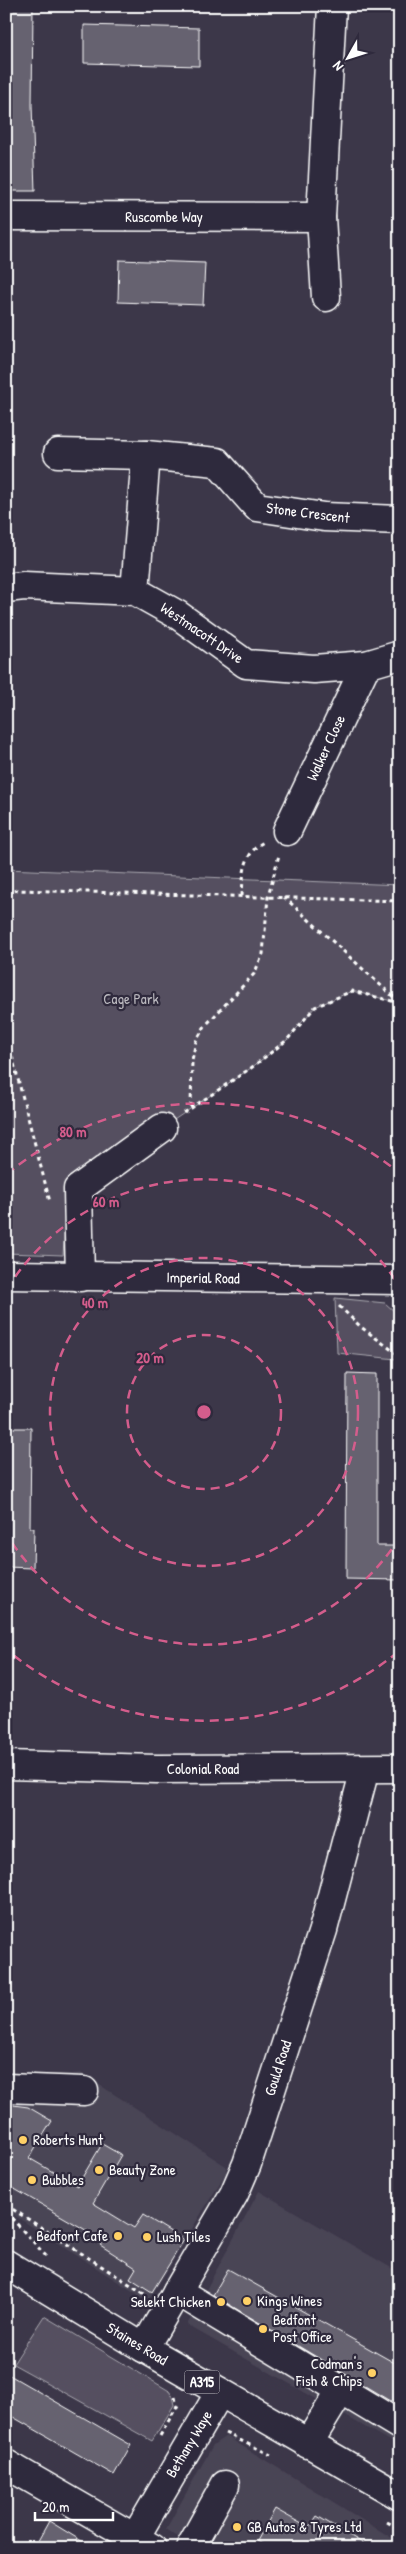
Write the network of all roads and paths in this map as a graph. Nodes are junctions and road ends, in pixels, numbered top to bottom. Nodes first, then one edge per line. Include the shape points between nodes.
1 (332, 6) edge
2 (6, 216) edge
3 (321, 217) junction
4 (326, 297) dead end
5 (58, 453) dead end
6 (146, 455) junction
7 (400, 520) edge
8 (6, 588) edge
9 (135, 591) junction
10 (400, 655) edge
11 (366, 665) junction
12 (283, 843) joint
13 (259, 844) dead end
14 (6, 893) edge
15 (242, 896) junction
16 (268, 897) junction
17 (284, 898) junction
18 (400, 902) edge
19 (400, 1003) edge
20 (6, 1033) edge
21 (192, 1108) junction
22 (162, 1128) joint
23 (51, 1207) dead end
24 (6, 1275) edge
25 (80, 1277) junction
26 (400, 1280) edge
27 (334, 1300) dead end
28 (400, 1356) edge
29 (6, 1765) edge
30 (400, 1768) edge
31 (365, 1769) junction
32 (6, 2088) edge
33 (84, 2092) dead end
34 (6, 2205) edge
35 (6, 2264) edge
36 (177, 2291) junction
37 (147, 2296) dead end
38 (144, 2348) junction
39 (341, 2390) junction
40 (220, 2392) junction
41 (178, 2406) dead end
42 (399, 2425) edge
43 (159, 2439) dead end
44 (308, 2444) junction
45 (6, 2464) edge
46 (225, 2485) dead end
47 (400, 2496) edge
48 (138, 2544) edge
49 (190, 2548) edge

1 - 3 street
2 - 3 street, Ruscombe Way
3 - 4 street
5 - 6 street, Stone Crescent
6 - 7 street, Stone Crescent via 217,462 257,507 324,517
6 - 9 street
8 - 9 street, Westmacott Drive
9 - 11 street, Westmacott Drive via 178,615 246,664 314,669
10 - 11 street, Westmacott Drive
11 - 12 street, Walker Close
12 - 16 path
13 - 15 path via 244,865
14 - 15 path via 17,890
15 - 16 path
16 - 17 path
16 - 21 path via 263,954 254,974 205,1026 196,1041 192,1060
17 - 18 path
17 - 19 path
19 - 21 path via 352,991 315,1007 286,1040
20 - 23 path
21 - 22 path
22 - 25 street via 78,1189
24 - 25 street, Imperial Road
25 - 26 street, Imperial Road
27 - 28 path via 362,1328
29 - 31 street, Colonial Road
30 - 31 street, Colonial Road
31 - 36 street, Gould Road via 323,1930 247,2164 234,2194
32 - 33 street
34 - 37 path
35 - 38 street, Staines Road / A315
36 - 38 street, Gould Road
36 - 39 street
38 - 40 street, Staines Road / A315
39 - 42 street
39 - 44 street
40 - 44 street, Staines Road / A315
40 - 48 street, Bethany Waye
41 - 43 path
44 - 47 street, Staines Road / A315
45 - 48 street
46 - 49 street

